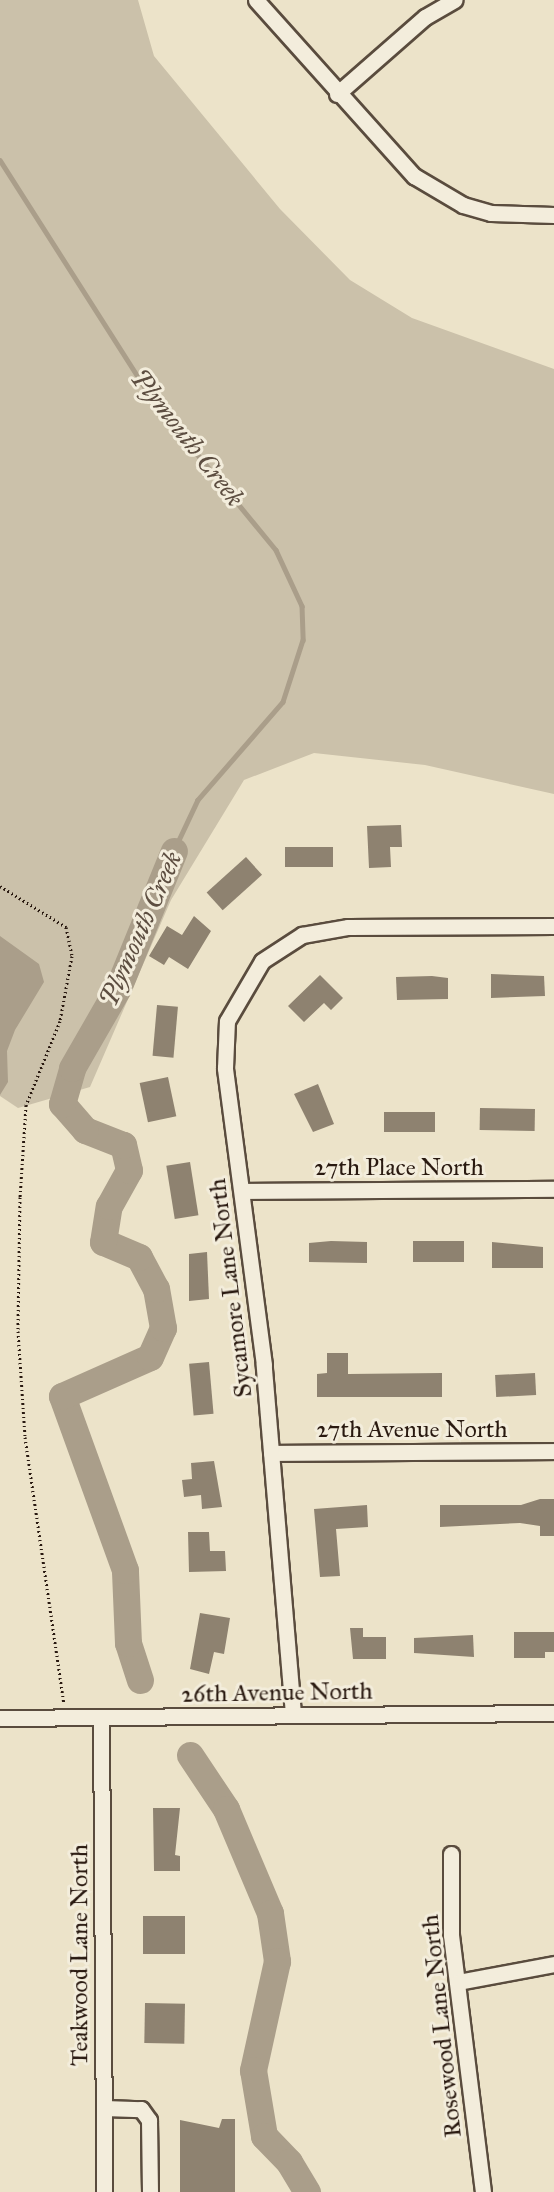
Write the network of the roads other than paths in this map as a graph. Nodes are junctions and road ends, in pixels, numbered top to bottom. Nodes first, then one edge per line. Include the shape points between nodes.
1 (256, 0) edge
2 (455, 0) edge
3 (337, 94) junction
4 (554, 215) edge
5 (554, 926) edge
6 (554, 1189) edge
7 (244, 1191) junction
8 (554, 1451) edge
9 (271, 1453) junction
10 (554, 1713) edge
11 (293, 1714) junction
12 (101, 1717) junction
13 (0, 1718) edge
14 (452, 1854) dead end
15 (554, 1964) edge
16 (458, 1982) junction
17 (104, 2108) junction
18 (104, 2192) edge
19 (150, 2192) edge
20 (483, 2192) edge

1 - 3 street
2 - 3 street via 425,17
3 - 4 street via 393,156 438,193 491,213
5 - 7 street, Sycamore Lane North via 348,927 302,935 262,961 235,999 223,1044
6 - 7 street, 27th Place North
7 - 9 street, Sycamore Lane North
8 - 9 street, 27th Avenue North
9 - 11 street, Sycamore Lane North
10 - 11 street, 26th Avenue North
11 - 12 street, 26th Avenue North
12 - 13 street, 26th Avenue North
12 - 17 street, Teakwood Lane North
14 - 16 street, Rosewood Lane North via 451,1935
15 - 16 street
16 - 20 street, Rosewood Lane North
17 - 18 street, Teakwood Lane North
17 - 19 street via 141,2109 149,2120

